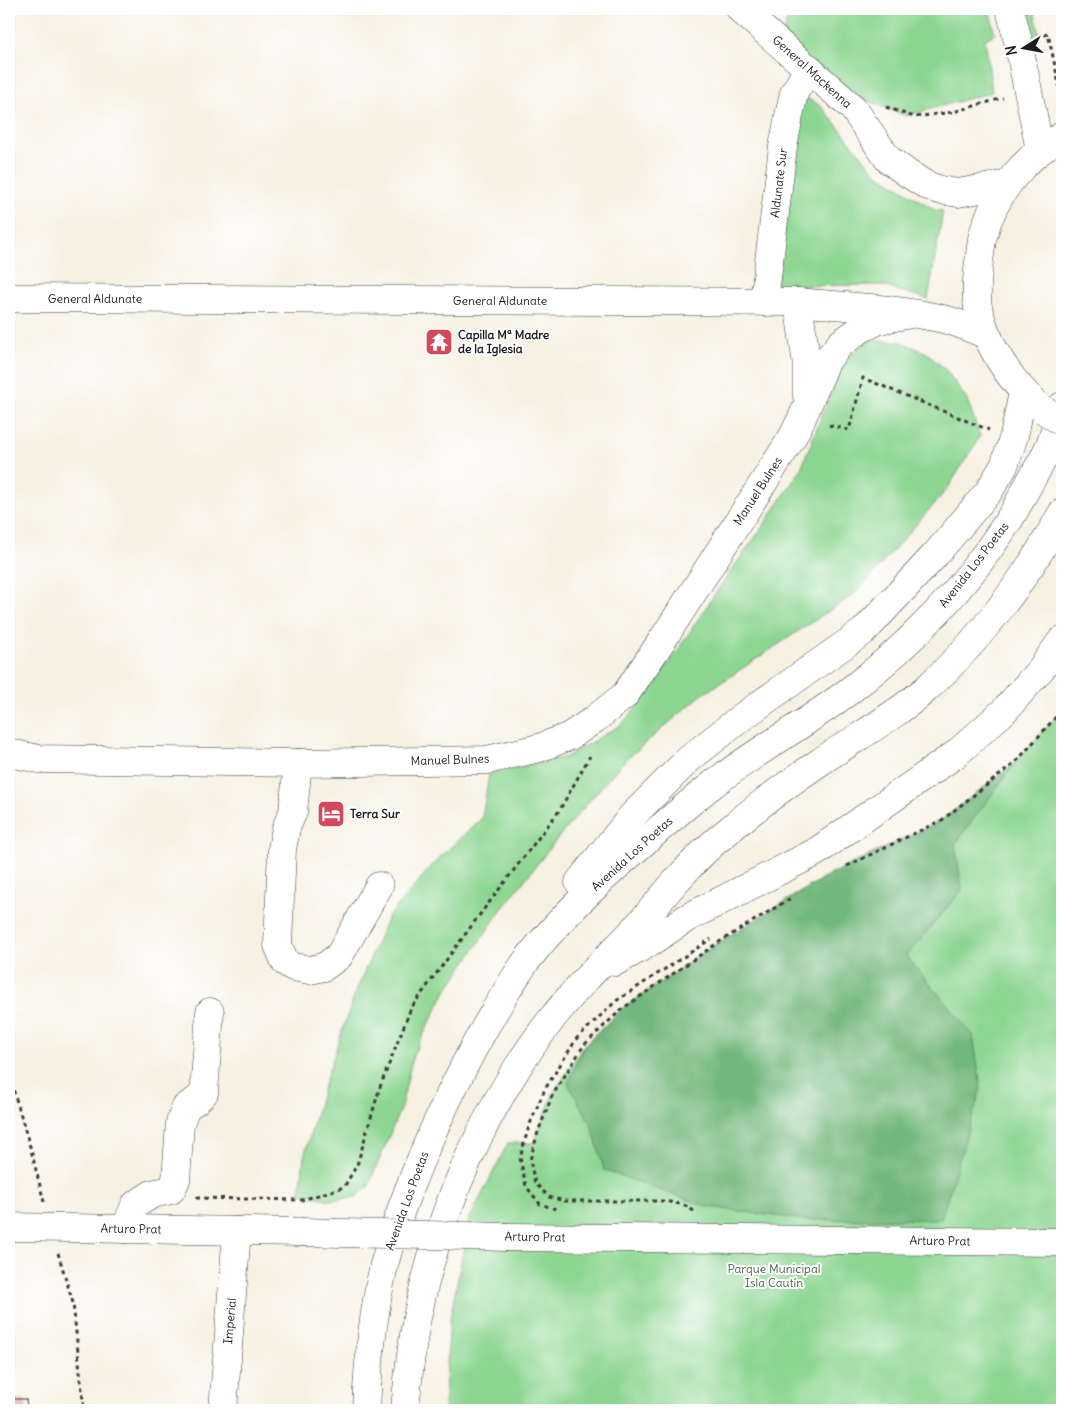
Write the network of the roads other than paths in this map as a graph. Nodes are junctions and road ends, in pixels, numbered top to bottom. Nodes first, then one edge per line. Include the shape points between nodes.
1 (740, 9) edge
2 (1010, 9) edge
3 (809, 68) junction
4 (1051, 143) edge
5 (1008, 184) junction
6 (9, 298) edge
7 (764, 302) junction
8 (798, 302) junction
9 (912, 313) junction
10 (987, 335) junction
11 (1023, 392) junction
12 (804, 412) junction
13 (1056, 412) edge
14 (1062, 512) edge
15 (1062, 640) edge
16 (9, 753) edge
17 (298, 763) junction
18 (379, 886) dead end
19 (526, 962) junction
20 (587, 977) junction
21 (210, 1012) dead end
22 (9, 1227) edge
23 (124, 1229) junction
24 (237, 1231) junction
25 (1062, 1242) edge
26 (223, 1410) edge
27 (366, 1410) edge
28 (405, 1410) edge

1 - 3 main road, General Mackenna
2 - 4 main road
3 - 5 main road, General Mackenna via 853,108 888,159 926,185 958,193
3 - 7 main road, Aldunate Sur via 794,93 783,147
4 - 5 main road via 1023,166
5 - 10 main road via 995,204 982,239 977,277 978,310
6 - 7 main road, General Aldunate
7 - 8 main road, General Aldunate
8 - 9 main road, General Aldunate
8 - 12 main road, Manuel Bulnes via 807,365
9 - 10 main road, General Aldunate via 952,322
9 - 12 main road, Manuel Bulnes via 879,320 841,343 827,360
10 - 11 main road via 997,356
11 - 13 main road
11 - 19 main road via 1004,466 989,491 936,554 864,631 742,717 689,759 632,816 577,884
12 - 17 main road, Manuel Bulnes via 792,438 658,647 625,694 595,719 570,736 539,748 487,760
13 - 19 main road, Avenida Los Poetas via 1050,444 1006,525 954,595 924,627 853,689 722,778 673,816 604,877 550,932
14 - 20 main road via 1028,571 963,652 924,690 877,726 820,762 727,831
15 - 20 main road via 1041,670 1004,711 949,759 816,852 687,918
16 - 17 main road, Manuel Bulnes via 39,759
17 - 18 main road via 293,812 282,849 278,945 285,962 310,970 324,967 339,956
19 - 27 main road, Avenida Los Poetas via 497,1007 446,1101 402,1208 384,1264 374,1318
20 - 28 main road via 521,1063 468,1158 430,1261 418,1313
21 - 23 main road via 204,1093 186,1107 180,1123 176,1180 170,1190 152,1194 135,1205
22 - 23 main road, Arturo Prat
23 - 24 main road, Arturo Prat
24 - 25 main road, Arturo Prat, bridge
24 - 26 main road, Imperial

